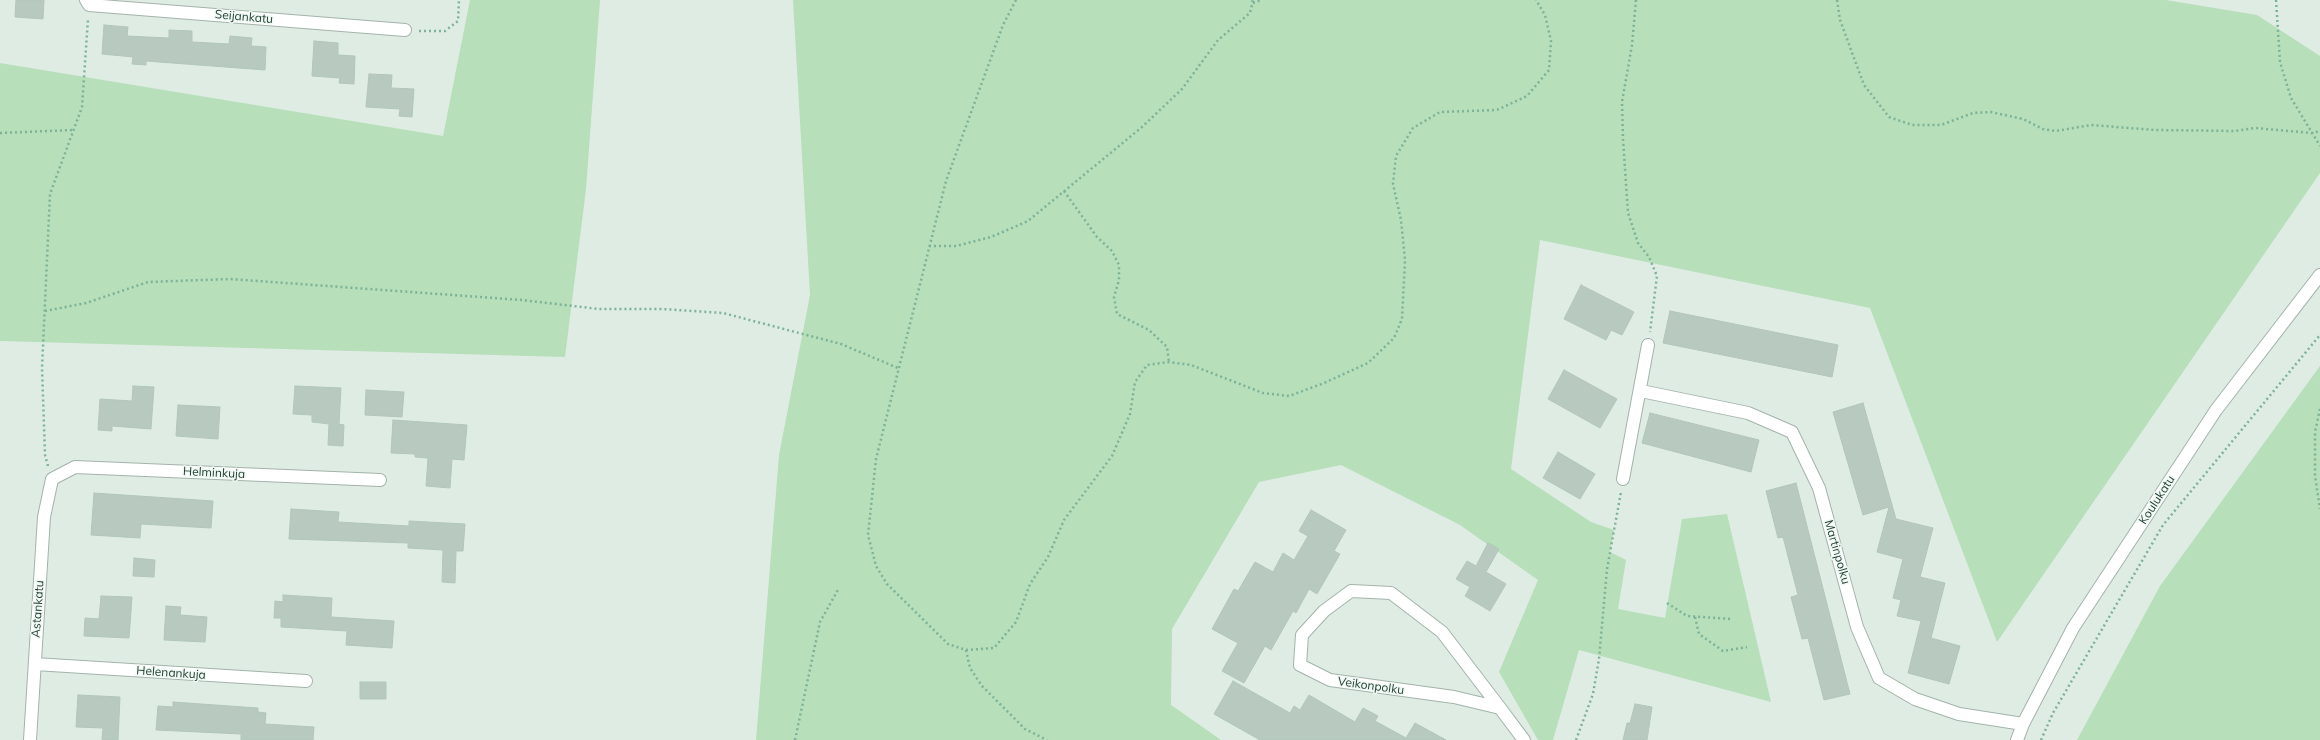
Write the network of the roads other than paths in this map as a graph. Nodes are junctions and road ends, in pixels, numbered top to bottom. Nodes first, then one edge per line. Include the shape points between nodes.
1 (87, 2) edge
2 (405, 30) road end
3 (2320, 275) edge
4 (1648, 345) road end
5 (1641, 391) junction
6 (52, 479) joint
7 (1623, 479) road end
8 (380, 480) dead end
9 (35, 664) junction
10 (306, 681) dead end
11 (1500, 708) junction
12 (2023, 724) junction
13 (30, 740) edge
14 (1524, 740) edge
15 (2017, 740) edge

1 - 2 street, Seijankatu
3 - 12 street, Koulukatu via 2212,417 2073,628
4 - 5 street
5 - 7 street
5 - 12 street, Martinpolku via 1748,412 1792,432 1819,488 1858,627 1879,678 1914,699 1959,714
6 - 8 street, Helminkuja via 75,466
6 - 9 street, Astankatu via 44,517
9 - 10 street, Helenankuja
9 - 13 street, Astankatu
11 - 11 street, Veikonpolku via 1454,697 1330,680 1300,665 1302,635 1324,611 1351,591 1391,593 1442,632
11 - 14 street, Veikonpolku
12 - 15 street, Koulukatu

